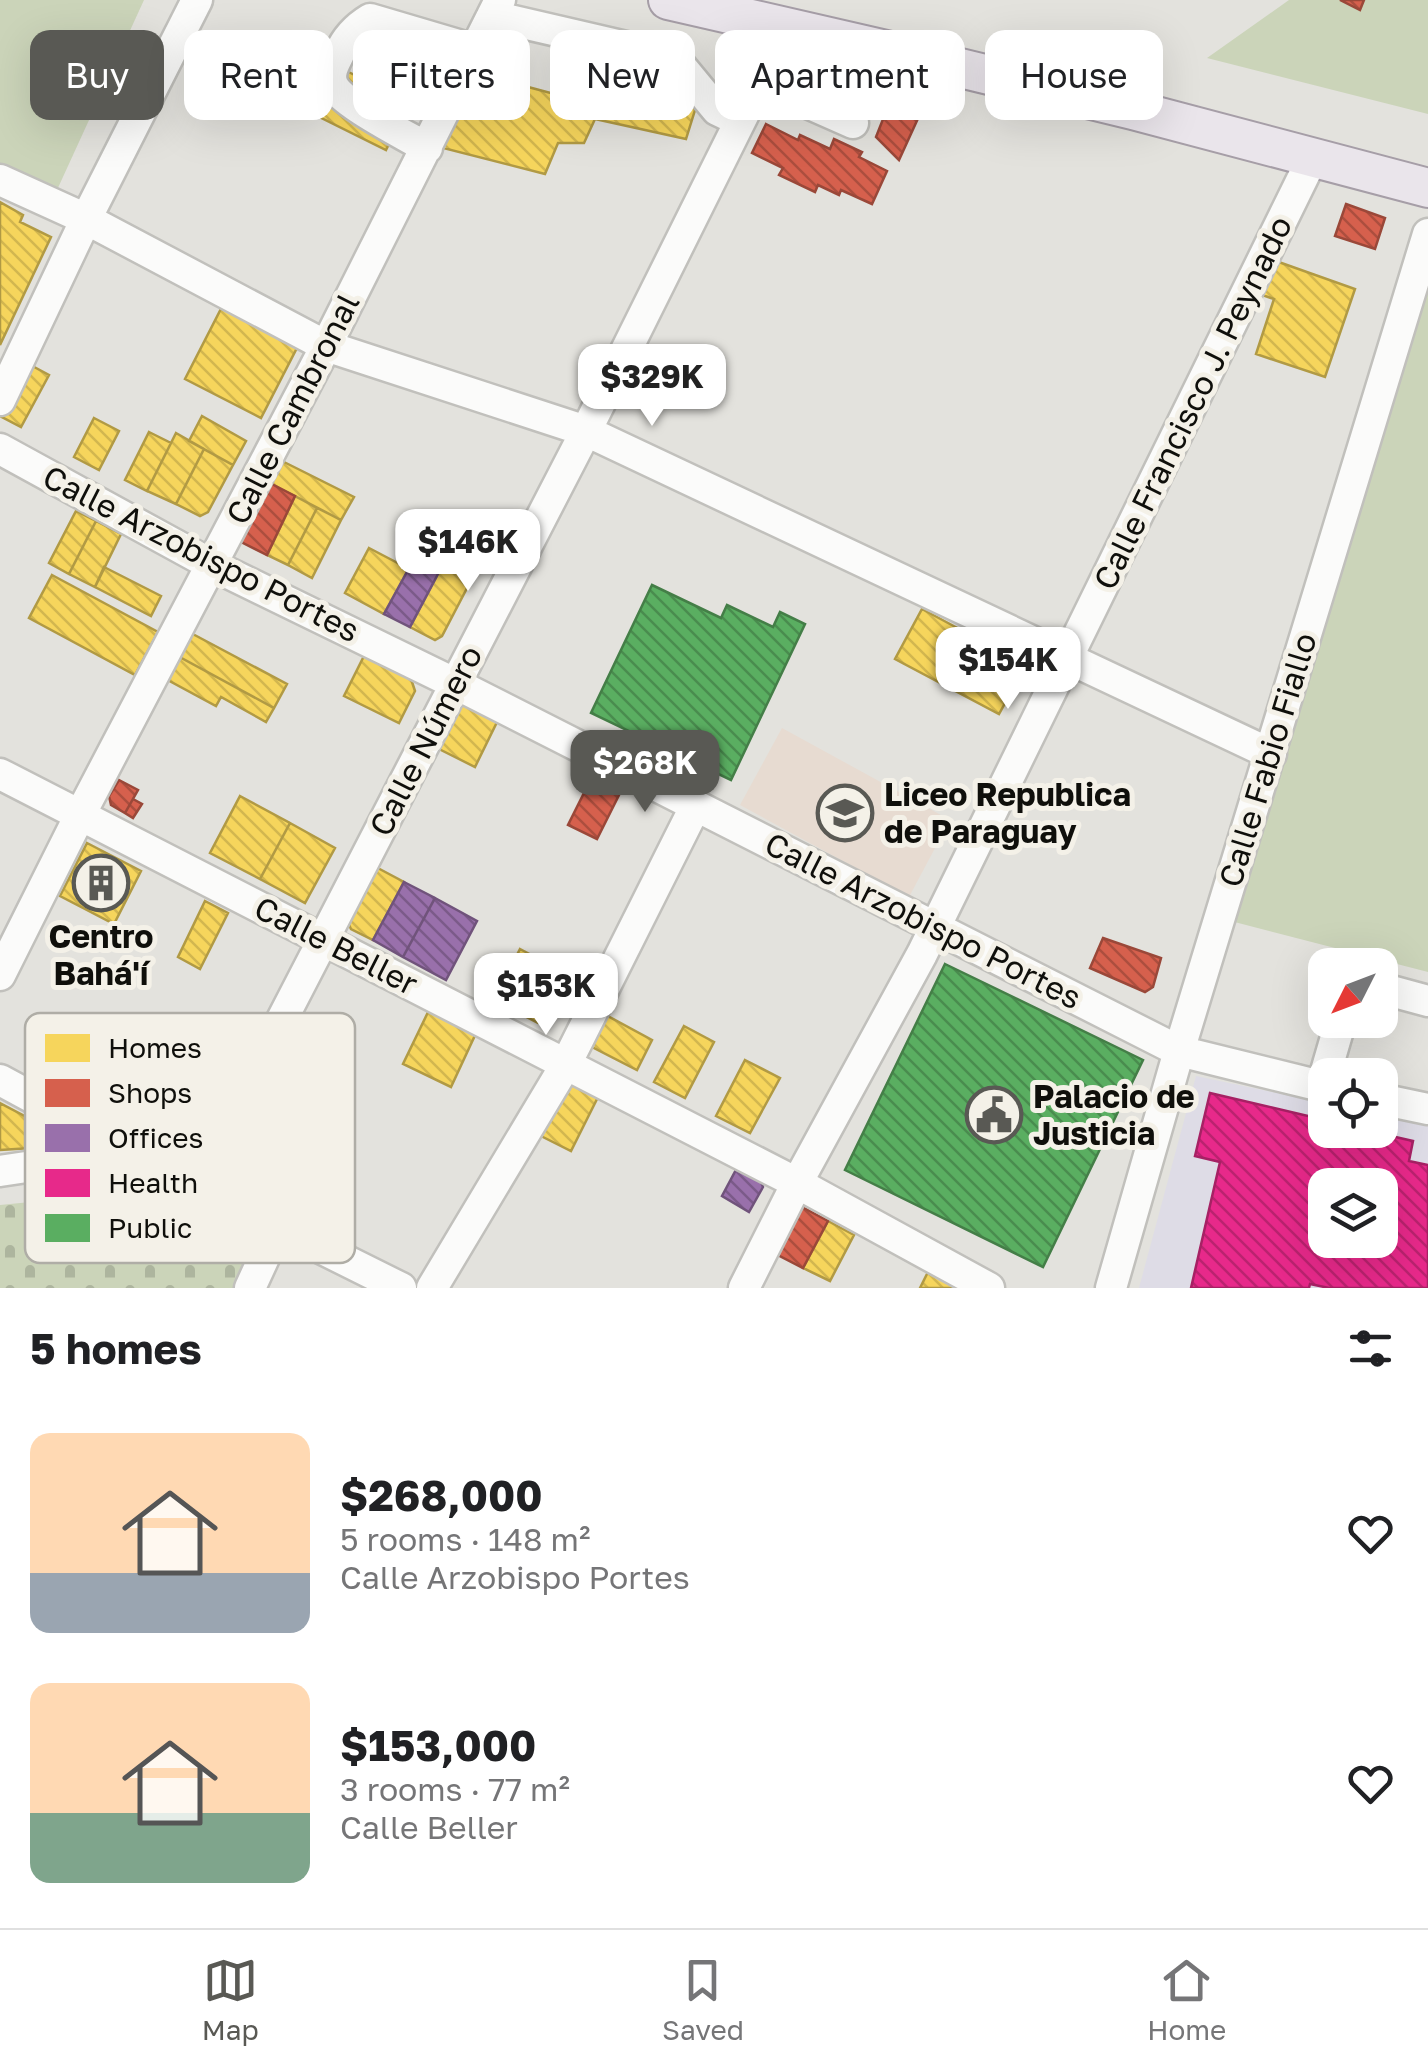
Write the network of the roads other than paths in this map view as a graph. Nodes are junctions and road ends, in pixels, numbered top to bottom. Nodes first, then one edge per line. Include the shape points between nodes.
1 (197, 0) edge
2 (668, 0) edge
3 (496, 8) edge
4 (787, 27) junction
5 (354, 30) edge
6 (405, 30) edge
7 (786, 30) edge
8 (353, 31) edge
9 (353, 104) edge
10 (380, 120) edge
11 (440, 120) edge
12 (845, 120) edge
13 (740, 122) joint
14 (854, 124) dead end
15 (426, 148) junction
16 (1313, 157) junction
17 (0, 180) edge
18 (1428, 188) edge
19 (86, 219) junction
20 (1428, 234) edge
21 (326, 346) junction
22 (0, 400) edge
23 (586, 431) junction
24 (0, 449) edge
25 (212, 565) junction
26 (1068, 659) junction
27 (456, 684) junction
28 (1270, 754) junction
29 (0, 774) edge
30 (695, 806) junction
31 (80, 815) junction
32 (936, 926) junction
33 (323, 939) junction
34 (0, 975) edge
35 (1398, 993) edge
36 (1428, 1001) edge
37 (285, 1013) edge
38 (1179, 1051) junction
39 (565, 1066) junction
40 (1308, 1078) edge
41 (0, 1080) edge
42 (25, 1093) edge
43 (1398, 1103) edge
44 (1428, 1109) edge
45 (25, 1167) edge
46 (0, 1171) edge
47 (797, 1183) junction
48 (261, 1263) edge
49 (352, 1263) edge
50 (250, 1288) edge
51 (400, 1288) edge
52 (432, 1288) edge
53 (744, 1288) edge
54 (989, 1288) edge
55 (1111, 1288) edge

1 - 19 street
2 - 4 main road
3 - 13 street via 674,58 718,110
4 - 7 street, Calle Número
4 - 16 main road
5 - 6 street via 370,20
8 - 9 street via 330,71 333,85
10 - 15 street
11 - 15 street, Calle Cambronal
12 - 14 street
13 - 23 street, Calle Número
15 - 21 street, Calle Cambronal
16 - 18 main road
16 - 26 street, Calle Francisco J. Peynado
17 - 19 street
19 - 21 street
19 - 22 street
20 - 28 street, Calle Fabio Fiallo
21 - 23 street
21 - 25 street, Calle Cambronal
23 - 26 street
23 - 27 street, Calle Número
24 - 25 street, Calle Arzobispo Portes
25 - 27 street, Calle Arzobispo Portes
25 - 31 street, Calle Cambronal
26 - 28 street
26 - 32 street, Calle Francisco J. Peynado
27 - 30 street, Calle Arzobispo Portes
27 - 33 street, Calle Número
28 - 38 street, Calle Fabio Fiallo
29 - 31 street, Calle Beller
30 - 32 street, Calle Arzobispo Portes
30 - 39 street
31 - 33 street, Calle Beller
31 - 34 street, Calle Cambronal
32 - 38 street, Calle Arzobispo Portes
32 - 47 street, Calle Francisco J. Peynado
33 - 37 street, Calle Número
33 - 39 street, Calle Beller
35 - 36 street
38 - 40 street, Calle Arzobispo Portes
38 - 55 street, Calle Fabio Fiallo
39 - 47 street, Calle Beller
39 - 52 street
41 - 42 street
43 - 44 street
45 - 46 street
47 - 53 street, Calle Francisco J. Peynado
47 - 54 street, Calle Beller
48 - 50 street
49 - 51 street

